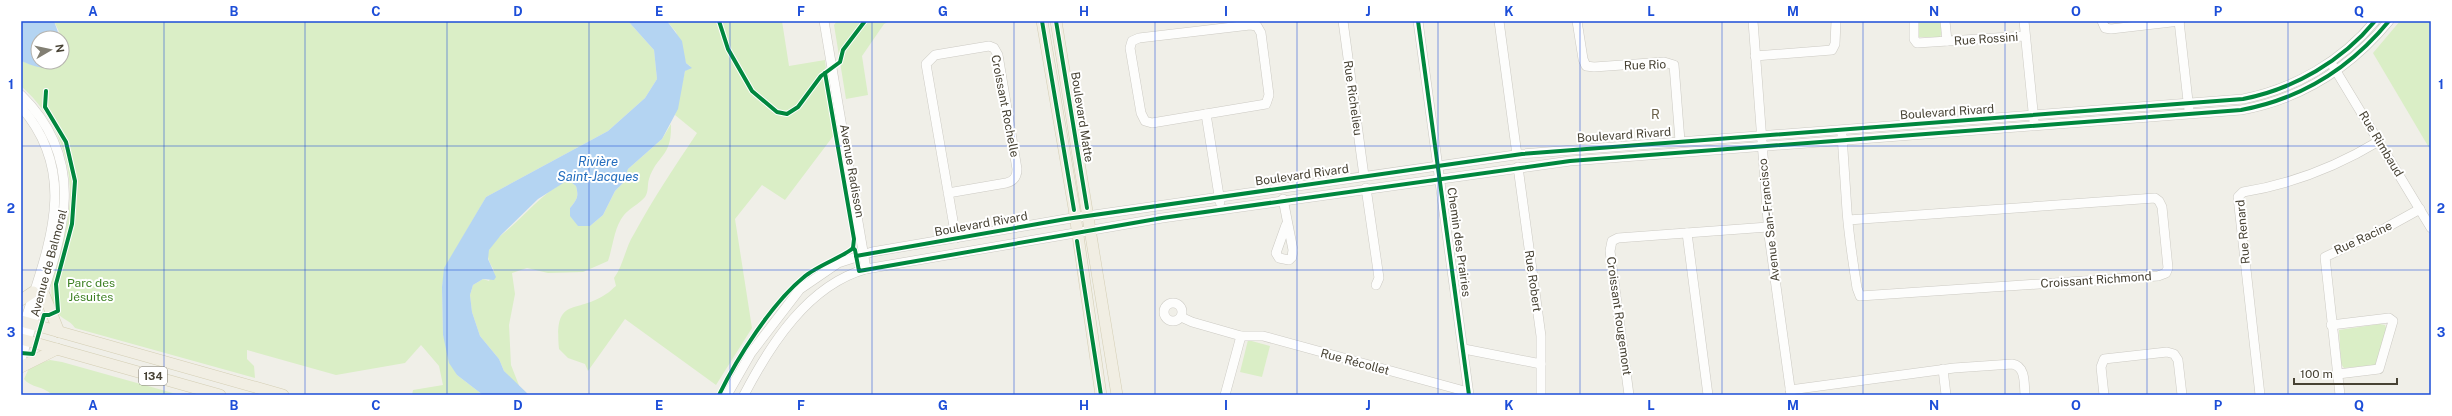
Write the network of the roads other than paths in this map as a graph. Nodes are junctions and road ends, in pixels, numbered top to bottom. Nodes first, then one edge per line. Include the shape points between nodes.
1 (824, 21) edge
2 (1042, 21) edge
3 (1056, 21) edge
4 (1343, 21) edge
5 (1418, 21) edge
6 (1499, 21) edge
7 (1578, 21) edge
8 (1752, 21) edge
9 (1836, 21) edge
10 (1914, 21) edge
11 (1945, 21) edge
12 (2024, 21) edge
13 (2102, 21) edge
14 (2179, 21) edge
15 (2375, 21) edge
16 (2389, 21) edge
17 (2025, 36) junction
18 (1947, 41) junction
19 (1755, 56) junction
20 (2330, 62) junction
21 (2336, 71) junction
22 (21, 95) edge
23 (2189, 104) junction
24 (21, 107) edge
25 (1206, 114) junction
26 (2034, 115) junction
27 (2190, 115) junction
28 (2035, 126) junction
29 (1842, 129) junction
30 (1761, 135) junction
31 (1842, 140) junction
32 (1680, 141) junction
33 (2379, 141) junction
34 (1762, 146) junction
35 (1517, 155) junction
36 (1438, 166) junction
37 (1518, 167) junction
38 (1364, 176) junction
39 (1440, 178) junction
40 (1366, 188) junction
41 (948, 193) junction
42 (1220, 197) junction
43 (1283, 199) junction
44 (1221, 209) junction
45 (2420, 209) junction
46 (1088, 216) junction
47 (1075, 218) junction
48 (1848, 220) junction
49 (1286, 225) dead end
50 (1768, 227) junction
51 (2431, 228) edge
52 (1091, 230) junction
53 (1076, 233) junction
54 (1687, 233) junction
55 (956, 238) junction
56 (863, 254) junction
57 (866, 269) junction
58 (1376, 285) dead end
59 (38, 292) junction
60 (21, 300) edge
61 (1181, 317) dead end
62 (26, 323) edge
63 (2331, 325) junction
64 (59, 332) junction
65 (1241, 336) junction
66 (23, 338) edge
67 (56, 349) junction
68 (1464, 349) junction
69 (21, 360) edge
70 (1541, 364) junction
71 (21, 367) edge
72 (1943, 370) junction
73 (2338, 374) junction
74 (1790, 392) edge
75 (1468, 393) edge
76 (220, 395) edge
77 (284, 395) edge
78 (727, 395) edge
79 (744, 395) edge
80 (1101, 395) edge
81 (1117, 395) edge
82 (1225, 395) edge
83 (1541, 395) edge
84 (1629, 395) edge
85 (1708, 395) edge
86 (1946, 395) edge
87 (2025, 395) edge
88 (2104, 395) edge
89 (2182, 395) edge
90 (2260, 395) edge
91 (2340, 395) edge

1 - 56 street, Avenue Radisson
2 - 47 main road, Boulevard Matte
3 - 46 main road, Boulevard Matte
4 - 38 street, Rue Richelieu
5 - 36 street, Chemin des Prairies
6 - 35 street
7 - 32 street, Rue Rio via 1586,66 1664,62 1674,65
8 - 19 street, Avenue San-Francisco
9 - 19 street via 1835,44 1832,50
10 - 18 street, Rue Rossini via 1914,39 1917,43
11 - 18 street, Rue Rossini
12 - 17 street
13 - 14 street via 2105,28 2111,29
14 - 23 street
15 - 20 street, Boulevard Rivard
16 - 21 street, Boulevard Rivard via 2364,48
17 - 18 street, Rue Rossini
17 - 26 street
19 - 30 street, Avenue San-Francisco
20 - 21 street, Rue Rimbaud
20 - 23 street, Boulevard Rivard via 2298,81 2268,93 2243,99
21 - 27 street, Boulevard Rivard via 2306,89 2268,104 2241,110
21 - 33 street, Rue Rimbaud
22 - 59 street, Avenue de Balmoral via 40,115 51,132 59,153 64,180 62,225
23 - 26 street, Boulevard Rivard
23 - 27 street
24 - 59 street, Avenue de Balmoral via 45,142 52,161 56,188 51,229
25 - 25 street via 1260,106 1269,101 1259,28 1250,25 1132,40 1130,48 1141,114 1145,121 1152,123
25 - 42 street
26 - 28 street
26 - 29 street, Boulevard Rivard
27 - 28 street, Boulevard Rivard
28 - 31 street, Boulevard Rivard
29 - 30 street, Boulevard Rivard
29 - 31 street, Croissant Richmond
30 - 32 street, Boulevard Rivard
30 - 34 street, Avenue San-Francisco
31 - 34 street, Boulevard Rivard
31 - 48 street, Croissant Richmond
32 - 35 street, Boulevard Rivard
33 - 45 street, Rue Rimbaud
33 - 90 street, Rue Renard via 2317,173 2290,183 2243,192 2238,196
34 - 37 street, Boulevard Rivard
34 - 50 street, Avenue San-Francisco
35 - 36 street, Boulevard Rivard
36 - 38 street, Boulevard Rivard
36 - 39 street, Chemin des Prairies
37 - 39 street, Boulevard Rivard
37 - 70 street, Rue Robert via 1541,336
38 - 42 street, Boulevard Rivard
39 - 40 street, Boulevard Rivard
39 - 68 street, Chemin des Prairies
40 - 43 street, Boulevard Rivard
40 - 58 street via 1379,278
41 - 41 street, Croissant Rochelle via 1006,183 1014,180 1016,176 1017,168 998,55 994,48 989,46 935,55 926,64
41 - 55 street, Croissant Rochelle
42 - 44 street
42 - 46 street, Boulevard Rivard
43 - 44 street, Boulevard Rivard
43 - 49 street
44 - 52 street, Boulevard Rivard
45 - 51 street, Rue Rimbaud
45 - 63 street, Rue Racine via 2382,230 2326,255 2324,262
46 - 47 street, Boulevard Rivard
46 - 52 main road, Boulevard Matte
47 - 53 main road, Boulevard Matte
47 - 55 street, Boulevard Rivard
48 - 48 street, Croissant Richmond via 1858,294 1862,296 2158,276 2166,273 2168,268 2162,207 2155,198
50 - 54 street, Croissant Rougemont
50 - 74 street, Avenue San-Francisco
52 - 53 street, Boulevard Rivard
52 - 81 main road, Boulevard Matte
53 - 57 street, Boulevard Rivard
53 - 80 main road, Boulevard Matte
54 - 84 street, Croissant Rougemont via 1618,238 1610,244
54 - 85 street
55 - 56 street, Boulevard Rivard
56 - 57 street, Avenue Radisson
56 - 78 street, Boulevard Rivard via 826,269 795,294 751,354
57 - 79 street, Boulevard Rivard via 836,281 814,296 773,348
59 - 60 main road
59 - 62 street, Avenue de Balmoral
59 - 64 main road
61 - 65 street, Rue Récollet
62 - 64 main road, 134
62 - 66 street, Avenue de Balmoral
63 - 73 street, Rue Racine
63 - 73 street via 2389,318 2393,321 2379,369
64 - 77 main road, 134
65 - 75 street, Rue Récollet via 1263,336
65 - 82 street
66 - 67 main road, 134
66 - 69 street, Avenue de Balmoral
67 - 71 main road
67 - 76 main road, 134
68 - 70 street
68 - 75 street, Chemin des Prairies
70 - 83 street, Rue Robert
72 - 74 street
72 - 86 street
72 - 87 street via 2016,365 2023,373
73 - 91 street, Rue Racine
88 - 89 street via 2101,367 2104,359 2167,352 2174,354 2178,360

